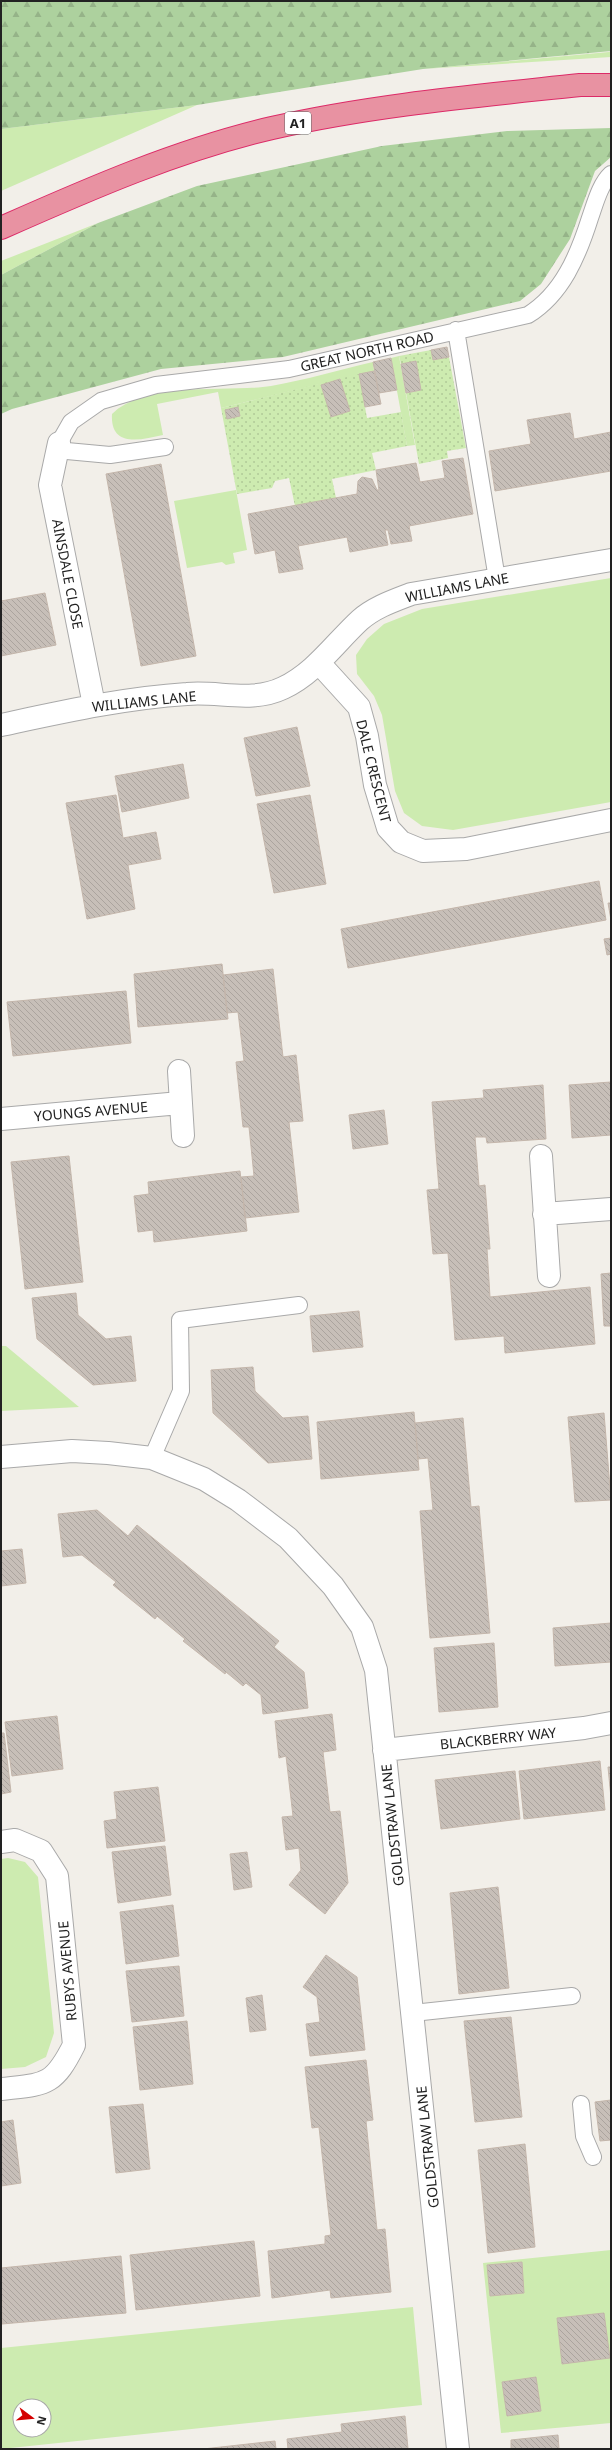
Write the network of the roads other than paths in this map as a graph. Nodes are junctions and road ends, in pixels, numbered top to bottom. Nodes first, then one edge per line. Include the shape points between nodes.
1 (611, 85) edge
2 (611, 174) edge
3 (1, 228) edge
4 (456, 330) junction
5 (58, 447) junction
6 (165, 447) dead end
7 (611, 560) edge
8 (497, 579) junction
9 (319, 663) junction
10 (94, 705) junction
11 (1, 725) edge
12 (611, 820) edge
13 (179, 1071) dead end
14 (180, 1103) junction
15 (1, 1119) edge
16 (183, 1136) dead end
17 (541, 1156) dead end
18 (611, 1209) edge
19 (544, 1214) junction
20 (549, 1276) dead end
21 (299, 1305) dead end
22 (1, 1457) edge
23 (152, 1458) junction
24 (611, 1723) edge
25 (384, 1750) junction
26 (1, 1842) edge
27 (572, 1996) dead end
28 (413, 2013) junction
29 (1, 2089) edge
30 (581, 2104) dead end
31 (593, 2157) dead end
32 (458, 2449) edge

1 - 3 highway, A1 via 580,85 375,108 272,128 201,148 103,183
2 - 4 lane, GREAT NORTH ROAD via 596,200 581,247 558,287 544,305 528,315
4 - 5 lane, GREAT NORTH ROAD via 288,369 156,385 101,401 71,422
4 - 8 lane
5 - 6 lane via 110,455
5 - 10 street, AINSDALE CLOSE via 50,485
7 - 8 street, WILLIAMS LANE
8 - 9 street, WILLIAMS LANE via 411,594 384,604 361,620
9 - 10 street, WILLIAMS LANE via 282,688 243,697 188,694
9 - 12 street, DALE CRESCENT via 358,707 367,736 375,785 388,828 401,842 424,851 466,849
10 - 11 street, WILLIAMS LANE
13 - 14 street
14 - 15 street, YOUNGS AVENUE
14 - 16 street
17 - 19 street
18 - 19 street
19 - 20 street
21 - 23 lane via 180,1320 181,1391
22 - 23 street, GOLDSTRAW LANE via 72,1451
23 - 25 street, GOLDSTRAW LANE via 204,1479 238,1500 288,1538 333,1586 362,1626 376,1670
24 - 25 street, BLACKBERRY WAY
25 - 28 street, GOLDSTRAW LANE
26 - 29 street, RUBYS AVENUE via 15,1840 41,1851 58,1876 74,2045 62,2070 42,2085
27 - 28 lane
28 - 32 street, GOLDSTRAW LANE
30 - 31 lane via 584,2136

